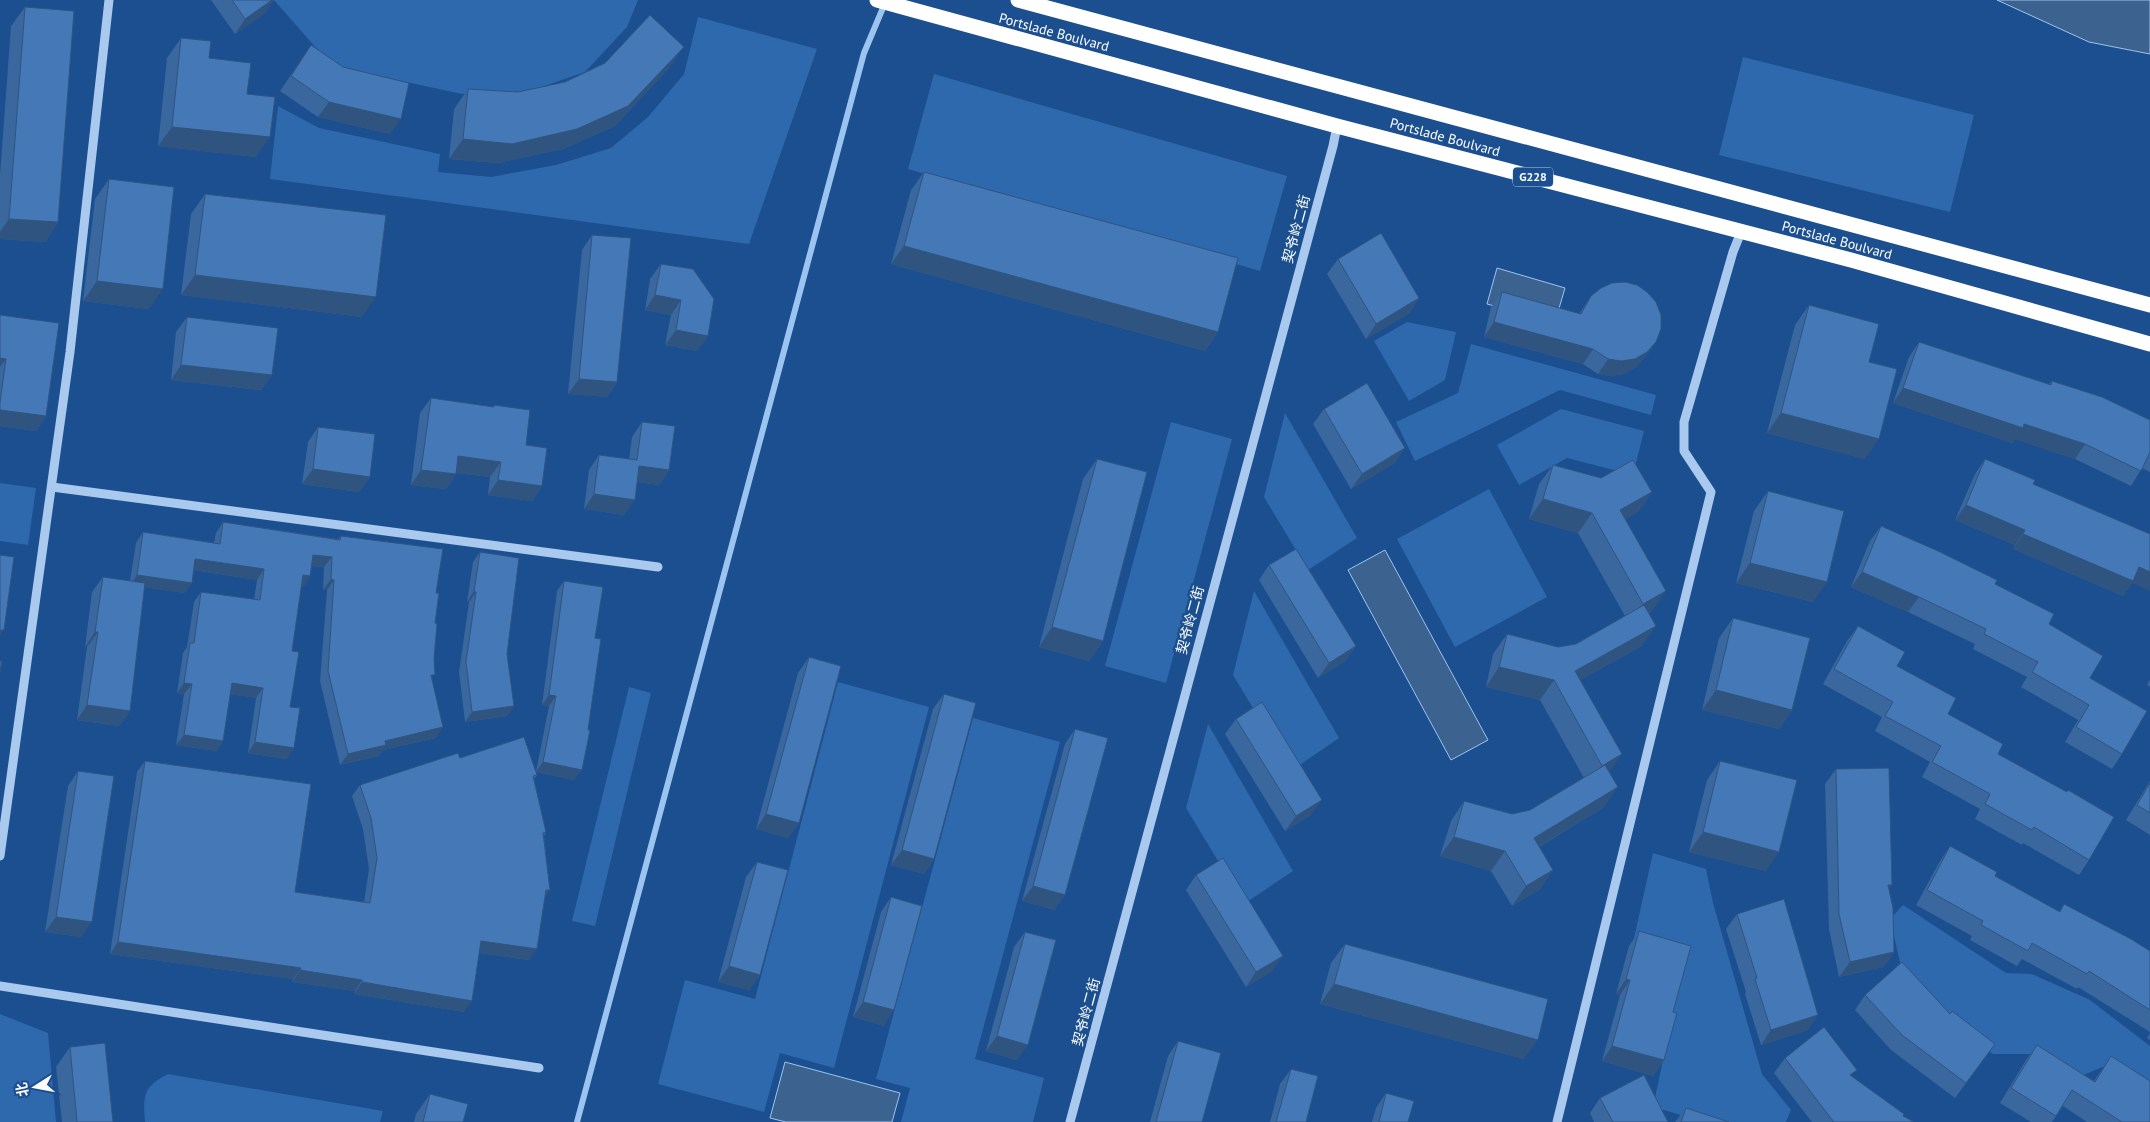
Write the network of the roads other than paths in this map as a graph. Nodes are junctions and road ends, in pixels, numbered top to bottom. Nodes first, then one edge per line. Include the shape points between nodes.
1 (109, 0) edge
2 (877, 0) edge
3 (1018, 0) edge
4 (1336, 126) junction
5 (1741, 232) junction
6 (2150, 305) edge
7 (2150, 344) edge
8 (52, 487) junction
9 (658, 567) dead end
10 (0, 856) edge
11 (0, 986) edge
12 (539, 1068) dead end
13 (1070, 1122) edge
14 (1557, 1122) edge

1 - 8 street via 81,263
2 - 4 highway, Portslade Boulvard / G228
3 - 6 highway, Portslade Boulvard
4 - 5 highway, Portslade Boulvard / G228
4 - 13 street, 契爷岭二街
5 - 7 highway, Portslade Boulvard / G228
5 - 14 street via 1684,422 1684,451 1711,492
8 - 9 street
8 - 10 street
11 - 12 street

